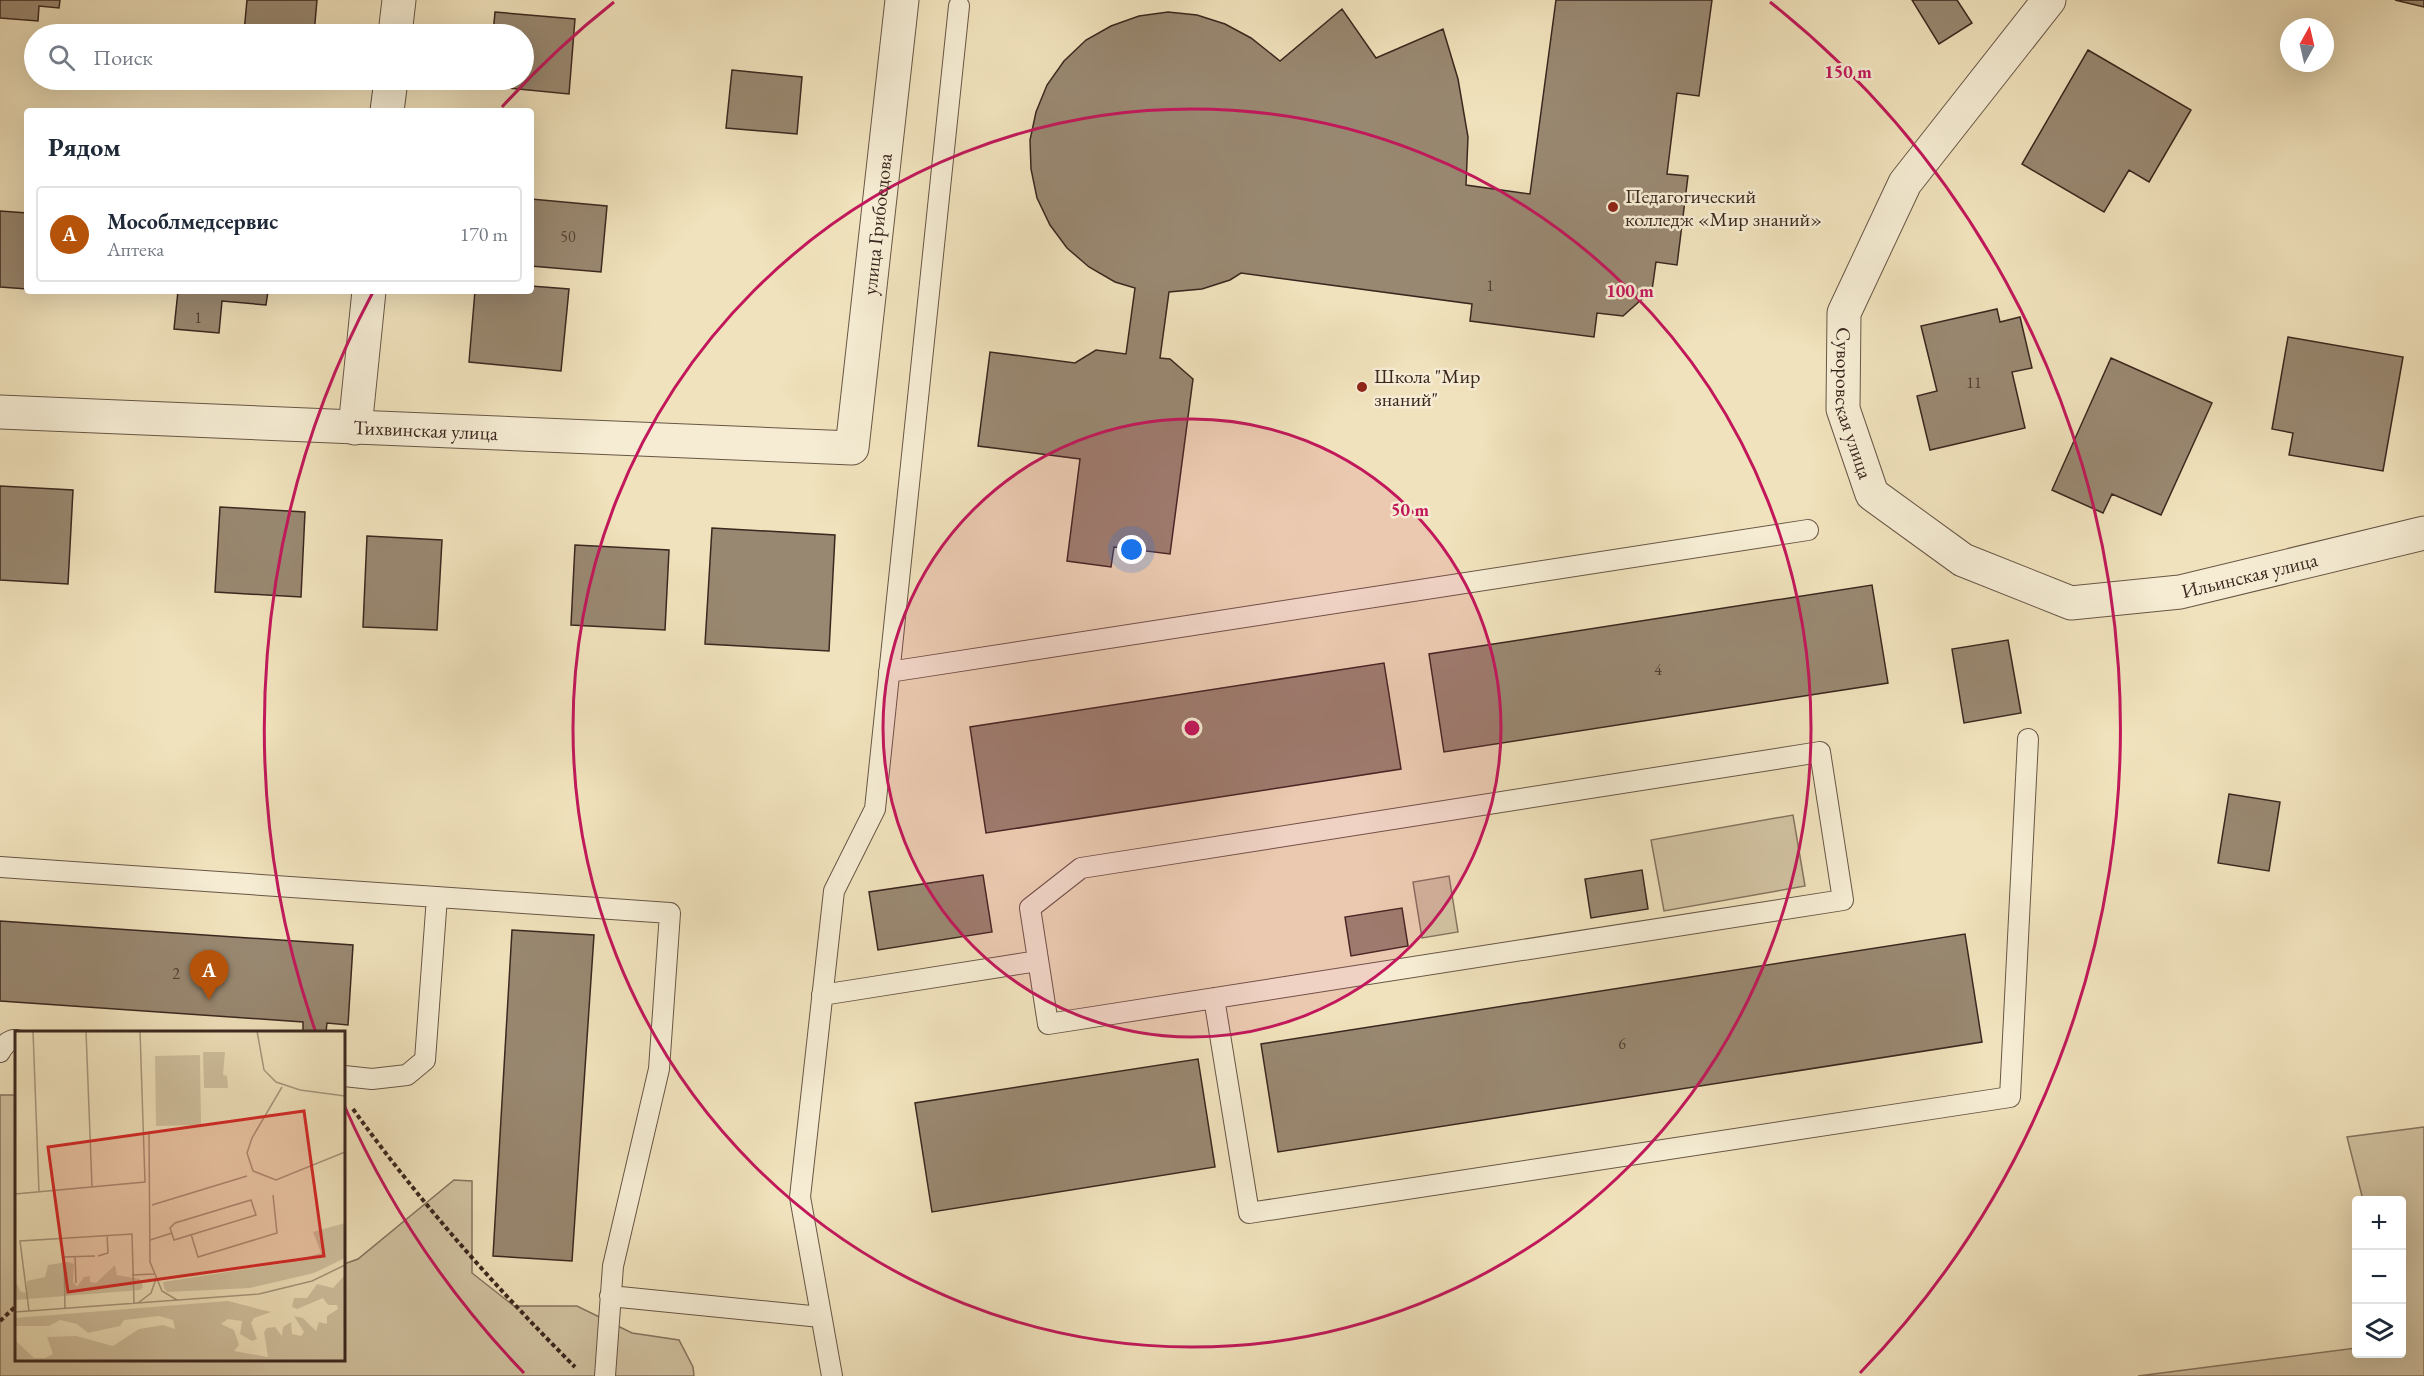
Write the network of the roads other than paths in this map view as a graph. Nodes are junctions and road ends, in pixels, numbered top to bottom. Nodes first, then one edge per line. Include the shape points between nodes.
1 (399, 0) edge
2 (902, 0) edge
3 (2049, 0) edge
4 (959, 6) dead end
5 (396, 24) edge
6 (390, 90) edge
7 (387, 108) edge
8 (369, 294) edge
9 (0, 412) edge
10 (355, 428) junction
11 (852, 448) joint
12 (1808, 530) dead end
13 (2424, 533) edge
14 (2071, 603) joint
15 (889, 672) junction
16 (2028, 739) dead end
17 (0, 867) edge
18 (437, 897) junction
19 (1038, 961) junction
20 (822, 995) junction
21 (1214, 998) junction
22 (15, 1040) edge
23 (0, 1052) edge
24 (345, 1076) edge
25 (610, 1296) junction
26 (821, 1317) junction
27 (828, 1372) edge
28 (605, 1376) edge

1 - 5 street
2 - 11 street, улица Грибоедова
3 - 14 street, Суворовская улица via 1905,183 1844,313 1843,409 1872,494 1963,560
4 - 15 lane
6 - 7 street
8 - 10 street
9 - 10 street, Тихвинская улица
10 - 11 street, Тихвинская улица
12 - 15 lane
13 - 14 street, Ильинская улица via 2181,592
15 - 20 lane via 875,810 834,891
16 - 21 lane via 2010,1097 1249,1213
17 - 18 lane
18 - 24 lane via 425,1060 407,1075 372,1079
18 - 25 lane via 670,913 659,1069 613,1266
19 - 20 lane
19 - 21 lane via 1048,1024
19 - 21 lane via 1030,908 1081,868 1820,752 1843,900
20 - 26 lane via 800,1197
22 - 23 lane
25 - 26 lane
25 - 28 lane
26 - 27 lane

